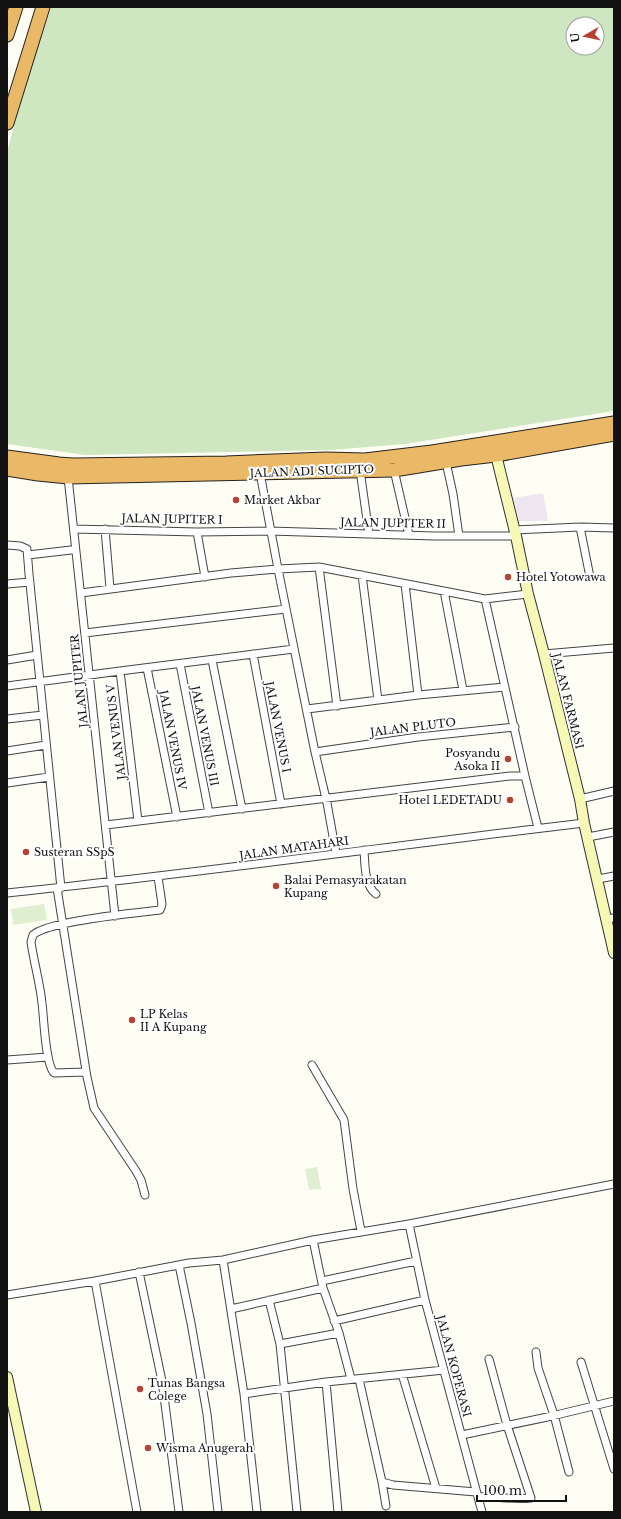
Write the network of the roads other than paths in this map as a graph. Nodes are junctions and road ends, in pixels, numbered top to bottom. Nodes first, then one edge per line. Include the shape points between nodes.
1 (16, 7) edge
2 (43, 7) edge
3 (7, 35) edge
4 (7, 123) edge
5 (614, 423) edge
6 (614, 434) edge
7 (496, 455) junction
8 (7, 457) edge
9 (446, 462) junction
10 (294, 467) junction
11 (7, 469) edge
12 (360, 470) junction
13 (394, 470) junction
14 (260, 473) junction
15 (68, 477) junction
16 (580, 527) junction
17 (614, 528) edge
18 (74, 529) junction
19 (105, 529) junction
20 (270, 531) junction
21 (197, 532) junction
22 (515, 533) junction
23 (369, 534) junction
24 (409, 535) junction
25 (459, 536) junction
26 (7, 545) edge
27 (70, 550) dead end
28 (28, 555) junction
29 (319, 567) junction
30 (278, 569) junction
31 (362, 575) junction
32 (205, 577) junction
33 (590, 577) dead end
34 (30, 582) junction
35 (7, 584) edge
36 (405, 584) junction
37 (110, 588) junction
38 (444, 591) junction
39 (81, 593) junction
40 (528, 594) junction
41 (485, 599) junction
42 (286, 609) junction
43 (85, 633) junction
44 (614, 648) edge
45 (294, 649) junction
46 (253, 654) junction
47 (544, 654) junction
48 (37, 655) junction
49 (7, 660) edge
50 (212, 660) junction
51 (180, 664) junction
52 (148, 668) junction
53 (120, 671) junction
54 (90, 676) junction
55 (40, 682) junction
56 (7, 686) edge
57 (505, 687) junction
58 (463, 690) junction
59 (418, 695) junction
60 (378, 700) junction
61 (337, 706) junction
62 (307, 710) junction
63 (43, 715) junction
64 (7, 719) edge
65 (514, 727) junction
66 (46, 745) junction
67 (7, 751) edge
68 (315, 752) junction
69 (526, 776) junction
70 (48, 777) junction
71 (7, 784) edge
72 (614, 791) edge
73 (326, 799) junction
74 (580, 799) junction
75 (281, 804) junction
76 (242, 809) junction
77 (209, 813) junction
78 (177, 817) junction
79 (138, 821) junction
80 (584, 823) junction
81 (106, 825) junction
82 (538, 828) junction
83 (614, 832) edge
84 (588, 837) junction
85 (364, 850) junction
86 (336, 853) junction
87 (614, 876) edge
88 (158, 877) junction
89 (598, 879) junction
90 (112, 882) junction
91 (59, 888) junction
92 (7, 893) edge
93 (376, 894) dead end
94 (115, 916) junction
95 (610, 918) edge
96 (62, 924) junction
97 (614, 952) edge
98 (48, 1057) junction
99 (7, 1060) edge
100 (312, 1065) dead end
101 (86, 1072) junction
102 (614, 1184) edge
103 (145, 1195) dead end
104 (409, 1224) junction
105 (361, 1232) junction
106 (313, 1240) junction
107 (223, 1260) junction
108 (416, 1261) junction
109 (179, 1265) junction
110 (139, 1272) junction
111 (95, 1281) junction
112 (323, 1285) junction
113 (7, 1295) edge
114 (269, 1300) junction
115 (425, 1300) junction
116 (231, 1308) junction
117 (334, 1321) junction
118 (339, 1333) junction
119 (280, 1344) junction
120 (536, 1352) dead end
121 (489, 1359) dead end
122 (581, 1362) dead end
123 (444, 1370) junction
124 (402, 1374) junction
125 (7, 1377) edge
126 (351, 1379) junction
127 (359, 1379) junction
128 (326, 1382) junction
129 (284, 1388) junction
130 (244, 1394) junction
131 (614, 1401) edge
132 (594, 1406) junction
133 (554, 1415) junction
134 (507, 1425) junction
135 (462, 1435) junction
136 (614, 1469) edge
137 (569, 1472) dead end
138 (382, 1482) junction
139 (436, 1488) junction
140 (477, 1494) junction
141 (386, 1506) dead end
142 (36, 1512) edge
143 (137, 1512) edge
144 (179, 1512) edge
145 (218, 1512) edge
146 (257, 1512) edge
147 (297, 1512) edge
148 (338, 1512) edge
149 (482, 1512) edge

1 - 3 highway
2 - 4 highway
5 - 10 highway, JALAN ADI SUCIPTO via 398,457 365,460 326,459
6 - 7 highway, JALAN ADI SUCIPTO
7 - 9 highway, JALAN ADI SUCIPTO
7 - 22 street, JALAN FARMASI
8 - 10 highway, JALAN ADI SUCIPTO via 72,465
9 - 13 highway, JALAN ADI SUCIPTO
9 - 25 street
10 - 12 highway, JALAN ADI SUCIPTO
10 - 14 highway, JALAN ADI SUCIPTO
11 - 15 highway, JALAN ADI SUCIPTO
12 - 13 highway, JALAN ADI SUCIPTO
12 - 23 street
13 - 24 street
14 - 15 highway, JALAN ADI SUCIPTO
14 - 20 street
15 - 18 street, JALAN JUPITER
16 - 17 street, JALAN JUPITER II
16 - 22 street, JALAN JUPITER II
16 - 33 street
18 - 19 street, JALAN JUPITER I
18 - 39 street, JALAN JUPITER
19 - 21 street, JALAN JUPITER I
19 - 37 street
20 - 21 street, JALAN JUPITER I
20 - 23 street, JALAN JUPITER II
20 - 30 street
21 - 32 street
22 - 25 street, JALAN JUPITER II
22 - 40 street, JALAN FARMASI
23 - 24 street, JALAN JUPITER II
24 - 25 street, JALAN JUPITER II
26 - 28 street via 24,547
27 - 28 street
28 - 34 street
29 - 30 street
29 - 31 street
29 - 61 street
30 - 32 street
30 - 42 street
31 - 36 street
31 - 60 street
32 - 37 street
34 - 35 street
34 - 48 street
36 - 38 street
36 - 59 street
37 - 39 street
38 - 41 street
38 - 58 street
39 - 43 street, JALAN JUPITER
40 - 41 street
40 - 47 street, JALAN FARMASI
41 - 57 street
42 - 43 street
42 - 45 street
43 - 54 street, JALAN JUPITER
44 - 47 street
45 - 46 street
45 - 62 street
46 - 50 street
46 - 75 street, JALAN VENUS I
47 - 74 street, JALAN FARMASI
48 - 49 street
48 - 55 street
50 - 51 street
50 - 76 street
51 - 52 street
51 - 77 street, JALAN VENUS III
52 - 53 street
52 - 78 street, JALAN VENUS IV
53 - 54 street, JALAN VENUS V
53 - 79 street, JALAN VENUS V
54 - 55 street, JALAN VENUS V
54 - 81 street, JALAN JUPITER
55 - 56 street, JALAN VENUS V
55 - 63 street
57 - 58 street
57 - 65 street
58 - 59 street
59 - 60 street
60 - 61 street
61 - 62 street
62 - 68 street
63 - 64 street
63 - 66 street
65 - 68 street, JALAN PLUTO via 418,737
65 - 69 street
66 - 67 street
66 - 70 street
68 - 73 street
69 - 73 street
69 - 82 street
70 - 71 street
70 - 91 street
72 - 74 street
73 - 75 street
73 - 86 street
74 - 80 street, JALAN FARMASI
75 - 76 street
76 - 77 street
77 - 78 street
78 - 79 street
79 - 81 street
80 - 82 street, JALAN MATAHARI
80 - 84 street, JALAN FARMASI
81 - 90 street, JALAN JUPITER
82 - 85 street, JALAN MATAHARI
83 - 84 street
84 - 89 street, JALAN FARMASI
85 - 86 street, JALAN MATAHARI
85 - 93 street via 368,880
86 - 88 street, JALAN MATAHARI
87 - 89 street
88 - 90 street, JALAN MATAHARI
88 - 94 street via 161,908
89 - 95 street, JALAN FARMASI
90 - 91 street, JALAN MATAHARI
90 - 94 street, JALAN JUPITER
91 - 92 street, JALAN MATAHARI
91 - 96 street
94 - 96 street
95 - 97 street, JALAN FARMASI
96 - 98 street via 35,933 31,942
96 - 101 street
98 - 99 street
98 - 101 street via 54,1073
100 - 105 street via 344,1120
101 - 103 street via 94,1108 136,1172
102 - 104 street
104 - 105 street
104 - 108 street, JALAN KOPERASI
105 - 106 street
106 - 107 street
106 - 112 street
107 - 109 street
107 - 116 street
108 - 112 street
108 - 115 street, JALAN KOPERASI
109 - 110 street
109 - 145 street via 207,1414
110 - 111 street
110 - 144 street via 162,1381
111 - 113 street
111 - 143 street
112 - 114 street
112 - 117 street
114 - 116 street
114 - 119 street
115 - 117 street
115 - 123 street, JALAN KOPERASI
116 - 130 street
117 - 118 street
118 - 119 street
118 - 126 street
119 - 129 street
120 - 133 street via 538,1368
121 - 134 street
122 - 132 street
123 - 124 street
123 - 135 street, JALAN KOPERASI
124 - 127 street
124 - 139 street
125 - 142 street
126 - 127 street
126 - 128 street
127 - 138 street
128 - 129 street
128 - 148 street
129 - 130 street
129 - 147 street
130 - 146 street
131 - 132 street
132 - 133 street
132 - 136 street
133 - 134 street
133 - 137 street
134 - 135 street
134 - 140 street via 531,1498 515,1499
135 - 140 street, JALAN KOPERASI
138 - 139 street
138 - 141 street
139 - 140 street
140 - 149 street, JALAN KOPERASI

